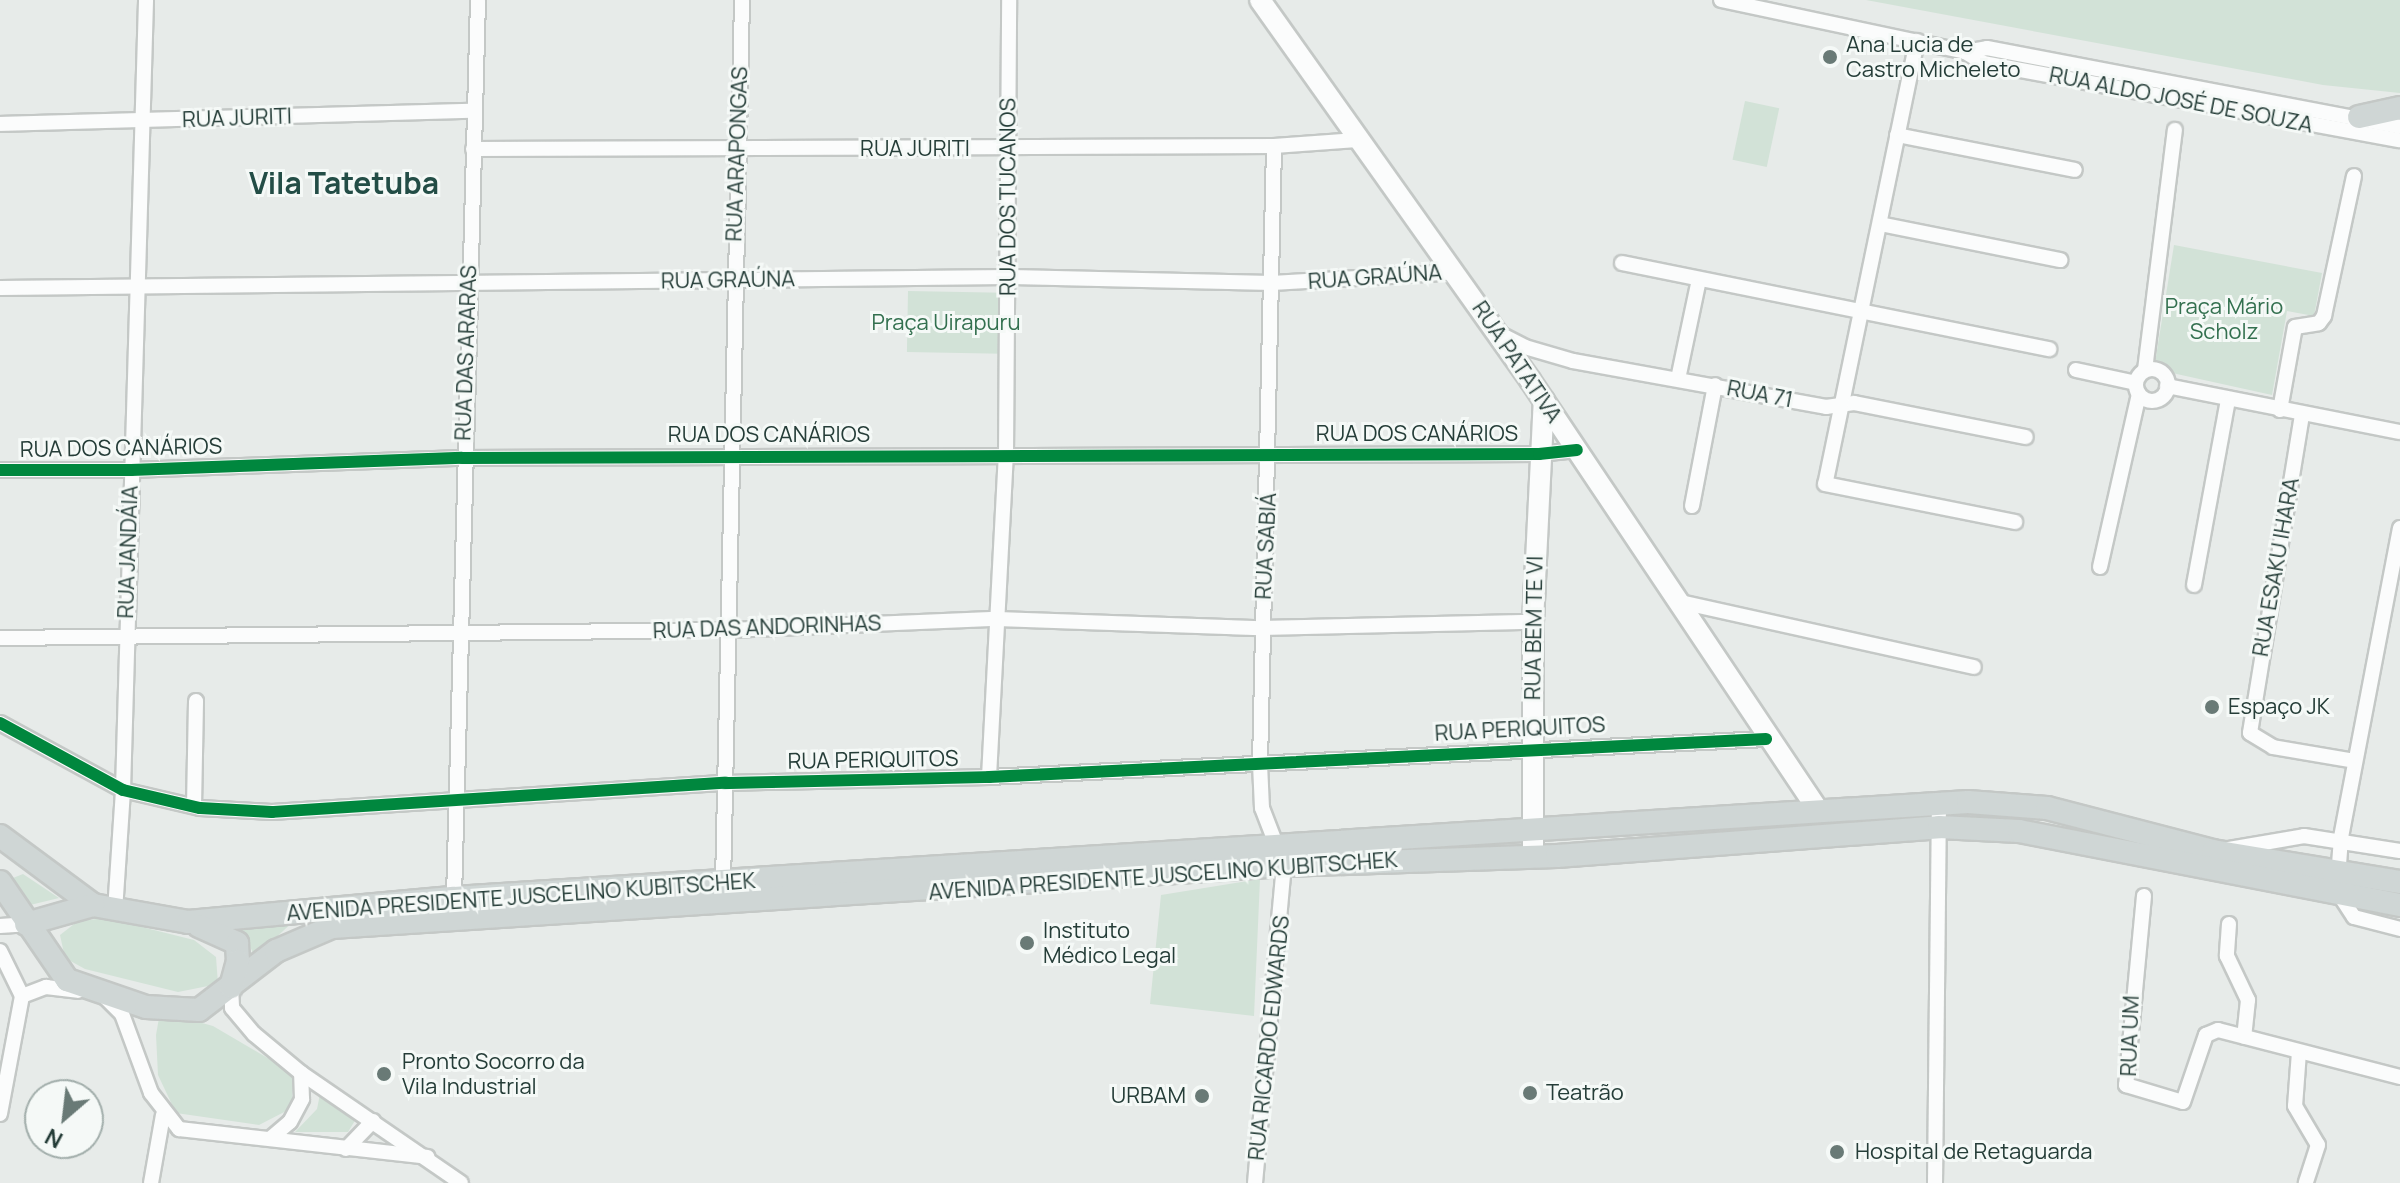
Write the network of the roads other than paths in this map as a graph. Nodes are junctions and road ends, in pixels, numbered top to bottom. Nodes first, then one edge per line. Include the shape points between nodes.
1 (146, 0) edge
2 (478, 0) edge
3 (742, 0) edge
4 (1009, 0) edge
5 (1260, 0) edge
6 (1721, 0) edge
7 (1917, 41) junction
8 (1965, 52) junction
9 (2400, 108) edge
10 (473, 111) junction
11 (2359, 117) junction
12 (141, 121) junction
13 (0, 124) edge
14 (2400, 127) edge
15 (2175, 130) dead end
16 (1897, 135) junction
17 (1357, 140) junction
18 (2400, 140) edge
19 (1274, 146) junction
20 (1007, 148) junction
21 (473, 149) junction
22 (737, 151) junction
23 (2075, 170) dead end
24 (2354, 176) dead end
25 (1880, 224) junction
26 (2060, 260) dead end
27 (1622, 263) dead end
28 (1455, 272) junction
29 (1007, 277) junction
30 (1699, 279) junction
31 (734, 280) junction
32 (1272, 283) junction
33 (137, 284) junction
34 (468, 284) junction
35 (0, 288) edge
36 (1862, 312) junction
37 (1496, 332) junction
38 (2049, 349) dead end
39 (1573, 361) junction
40 (2076, 370) dead end
41 (2145, 370) junction
42 (1678, 379) junction
43 (1530, 380) junction
44 (1715, 385) junction
45 (2167, 386) junction
46 (2137, 388) junction
47 (1544, 400) junction
48 (2228, 400) junction
49 (1840, 407) junction
50 (2280, 410) junction
51 (2302, 415) junction
52 (2400, 432) edge
53 (2026, 437) dead end
54 (1577, 450) junction
55 (1006, 454) junction
56 (1271, 454) junction
57 (1539, 454) junction
58 (731, 455) junction
59 (462, 458) junction
60 (0, 470) edge
61 (131, 470) junction
62 (1692, 506) dead end
63 (2015, 522) dead end
64 (2400, 528) edge
65 (2397, 558) edge
66 (2100, 567) dead end
67 (2194, 585) dead end
68 (1676, 601) junction
69 (997, 619) junction
70 (1533, 622) junction
71 (1261, 628) junction
72 (729, 630) junction
73 (458, 633) junction
74 (0, 638) edge
75 (125, 639) junction
76 (1974, 667) dead end
77 (196, 701) dead end
78 (0, 723) edge
79 (1766, 739) junction
80 (1532, 747) junction
81 (2355, 761) junction
82 (1260, 764) junction
83 (989, 777) junction
84 (725, 783) junction
85 (123, 790) junction
86 (454, 802) junction
87 (1939, 803) junction
88 (194, 806) junction
89 (1818, 810) junction
90 (1939, 827) junction
91 (1530, 828) junction
92 (0, 836) edge
93 (2341, 838) junction
94 (2213, 851) junction
95 (2400, 851) edge
96 (1280, 856) junction
97 (1533, 857) junction
98 (2338, 881) junction
99 (0, 882) edge
100 (2400, 882) edge
101 (723, 884) junction
102 (2144, 896) dead end
103 (454, 898) junction
104 (2400, 905) edge
105 (104, 908) junction
106 (188, 922) junction
107 (26, 924) junction
108 (2229, 924) dead end
109 (0, 926) edge
110 (2400, 929) edge
111 (0, 951) edge
112 (231, 987) junction
113 (102, 994) junction
114 (22, 996) junction
115 (2244, 1037) junction
116 (2299, 1052) junction
117 (301, 1073) junction
118 (2400, 1077) edge
119 (0, 1114) edge
120 (163, 1115) junction
121 (373, 1121) junction
122 (179, 1129) junction
123 (272, 1137) junction
124 (346, 1149) junction
125 (427, 1157) junction
126 (156, 1160) junction
127 (151, 1183) edge
128 (461, 1183) edge
129 (1255, 1183) edge
130 (1935, 1183) edge
131 (2306, 1183) edge

1 - 12 street, RUA JANDÁIA
2 - 10 street, RUA DAS ARARAS
3 - 22 street, RUA ARAPONGAS
4 - 20 street, RUA DOS TUCANOS
5 - 17 main road, RUA PATATIVA
6 - 7 street, RUA ALDO JOSÉ DE SOUZA
7 - 8 street, RUA ALDO JOSÉ DE SOUZA
7 - 16 street
8 - 11 street, RUA ALDO JOSÉ DE SOUZA via 1987,48
8 - 18 street, RUA ALDO JOSÉ DE SOUZA via 1983,63
9 - 11 main road
10 - 12 street, RUA JURITI
10 - 21 street, RUA DAS ARARAS
11 - 14 street, RUA ALDO JOSÉ DE SOUZA
12 - 13 street, RUA JURITI
12 - 33 street, RUA JANDÁIA
15 - 41 street
16 - 23 street
16 - 25 street
17 - 19 street, RUA JURITI
17 - 28 main road, RUA PATATIVA
19 - 20 street, RUA JURITI
19 - 32 street, RUA SABIÁ
20 - 22 street, RUA JURITI
20 - 29 street, RUA DOS TUCANOS
21 - 22 street, RUA JURITI
21 - 34 street, RUA DAS ARARAS
22 - 31 street, RUA ARAPONGAS
24 - 50 street via 2324,316 2319,323 2295,327
25 - 26 street
25 - 36 street
27 - 30 street
28 - 32 street, RUA GRAÚNA
28 - 37 main road, RUA PATATIVA
29 - 31 street, RUA GRAÚNA
29 - 32 street, RUA GRAÚNA
29 - 55 street, RUA DOS TUCANOS
30 - 36 street
30 - 42 street
31 - 34 street, RUA GRAÚNA
31 - 58 street, RUA ARAPONGAS
32 - 56 street, RUA SABIÁ
33 - 34 street, RUA GRAÚNA
33 - 35 street, RUA GRAÚNA
33 - 61 street, RUA JANDÁIA
34 - 59 street, RUA DAS ARARAS
36 - 38 street
36 - 49 street
37 - 39 street, RUA 71
37 - 43 main road, RUA PATATIVA
39 - 42 street, RUA 71
39 - 43 street via 1543,361
40 - 46 street
41 - 45 street via 2161,372
41 - 46 street
42 - 44 street, RUA 71
43 - 47 main road, RUA PATATIVA
44 - 49 street, RUA 71
44 - 62 street
45 - 46 street via 2153,400
45 - 48 street
46 - 66 street
47 - 54 main road, RUA PATATIVA
47 - 57 main road, RUA BEM TE VI
48 - 50 street
48 - 67 street
49 - 53 street, RUA 71 via 1854,403
49 - 63 street via 1825,484
50 - 51 street
51 - 52 street
51 - 81 street, RUA ESAKU IHARA via 2250,733 2258,742
54 - 57 street, RUA DOS CANÁRIOS
54 - 68 main road, RUA PATATIVA
55 - 56 street, RUA DOS CANÁRIOS
55 - 58 street, RUA DOS CANÁRIOS
55 - 69 street, RUA DOS TUCANOS
56 - 57 street, RUA DOS CANÁRIOS
56 - 71 street, RUA SABIÁ
57 - 70 main road, RUA BEM TE VI
58 - 59 street, RUA DOS CANÁRIOS
58 - 72 street, RUA ARAPONGAS
59 - 61 street, RUA DOS CANÁRIOS
59 - 73 street, RUA DAS ARARAS
60 - 61 street, RUA DOS CANÁRIOS
61 - 75 street, RUA JANDÁIA
64 - 65 street
65 - 81 street
68 - 76 street
68 - 79 main road, RUA PATATIVA
69 - 71 street, RUA DAS ANDORINHAS
69 - 72 street, RUA DAS ANDORINHAS
69 - 83 street, RUA DOS TUCANOS
70 - 71 street, RUA DAS ANDORINHAS
70 - 80 main road, RUA BEM TE VI
71 - 82 street, RUA SABIÁ
72 - 73 street, RUA DAS ANDORINHAS
72 - 84 street, RUA ARAPONGAS
73 - 75 street, RUA DAS ANDORINHAS
73 - 86 street, RUA DAS ARARAS
74 - 75 street, RUA DAS ANDORINHAS
75 - 85 street, RUA JANDÁIA
77 - 88 street
78 - 85 street, RUA PERIQUITOS
79 - 80 street, RUA PERIQUITOS
79 - 89 main road, RUA PATATIVA
80 - 82 street, RUA PERIQUITOS
80 - 91 main road, RUA BEM TE VI
81 - 93 street
82 - 83 street, RUA PERIQUITOS
82 - 96 street, RUA SABIÁ via 1262,808
83 - 84 street, RUA PERIQUITOS
84 - 86 street, RUA PERIQUITOS
84 - 101 street, RUA ARAPONGAS
85 - 88 street, RUA PERIQUITOS
85 - 105 street, RUA JANDÁIA
86 - 88 street, RUA PERIQUITOS via 272,812
86 - 103 street, RUA DAS ARARAS
87 - 89 main road, AVENIDA PRESIDENTE JUSCELINO KUBITSCHEK
87 - 90 street
87 - 94 main road, AVENIDA PRESIDENTE JUSCELINO KUBITSCHEK via 2047,808
89 - 91 main road, AVENIDA PRESIDENTE JUSCELINO KUBITSCHEK
90 - 97 main road, AVENIDA PRESIDENTE JUSCELINO KUBITSCHEK
90 - 98 main road, AVENIDA PRESIDENTE JUSCELINO KUBITSCHEK via 2019,831
90 - 130 street
91 - 96 main road, AVENIDA PRESIDENTE JUSCELINO KUBITSCHEK
91 - 97 main road, RUA BEM TE VI
92 - 105 main road, AVENIDA PRESIDENTE JUSCELINO KUBITSCHEK
93 - 94 street via 2304,836
93 - 95 street
93 - 98 street
94 - 98 main road, AVENIDA PRESIDENTE JUSCELINO KUBITSCHEK
96 - 97 main road, AVENIDA PRESIDENTE JUSCELINO KUBITSCHEK
96 - 101 main road, AVENIDA PRESIDENTE JUSCELINO KUBITSCHEK
96 - 112 main road, AVENIDA PRESIDENTE JUSCELINO KUBITSCHEK via 332,927 276,951
96 - 129 street, RUA RICARDO EDWARDS
98 - 100 main road, AVENIDA PRESIDENTE JUSCELINO KUBITSCHEK
98 - 104 main road, AVENIDA PRESIDENTE JUSCELINO KUBITSCHEK
98 - 110 street via 2354,917
99 - 107 main road, AVENIDA PRESIDENTE JUSCELINO KUBITSCHEK
101 - 103 main road, AVENIDA PRESIDENTE JUSCELINO KUBITSCHEK
102 - 115 street, RUA UM via 2126,1085 2183,1102 2206,1035 2218,1030
103 - 106 main road, AVENIDA PRESIDENTE JUSCELINO KUBITSCHEK
105 - 106 main road, AVENIDA PRESIDENTE JUSCELINO KUBITSCHEK
105 - 107 main road
106 - 112 main road via 223,932 237,943
107 - 109 street
107 - 113 main road, AVENIDA PRESIDENTE JUSCELINO KUBITSCHEK via 67,980
108 - 115 street via 2227,956 2248,1000
111 - 114 street
112 - 113 main road, AVENIDA PRESIDENTE JUSCELINO KUBITSCHEK via 199,1010 146,1007
112 - 117 street via 232,1008
113 - 114 street via 46,987
113 - 120 street via 122,1014 134,1037
114 - 119 street
115 - 116 street, RUA UM
116 - 118 street, RUA UM
116 - 131 street via 2295,1106 2318,1145
117 - 121 street
117 - 123 street via 302,1099 290,1122
120 - 122 street
120 - 126 street
121 - 124 street
121 - 125 street
122 - 123 street
122 - 126 street
123 - 124 street
124 - 125 street
125 - 128 street
126 - 127 street

